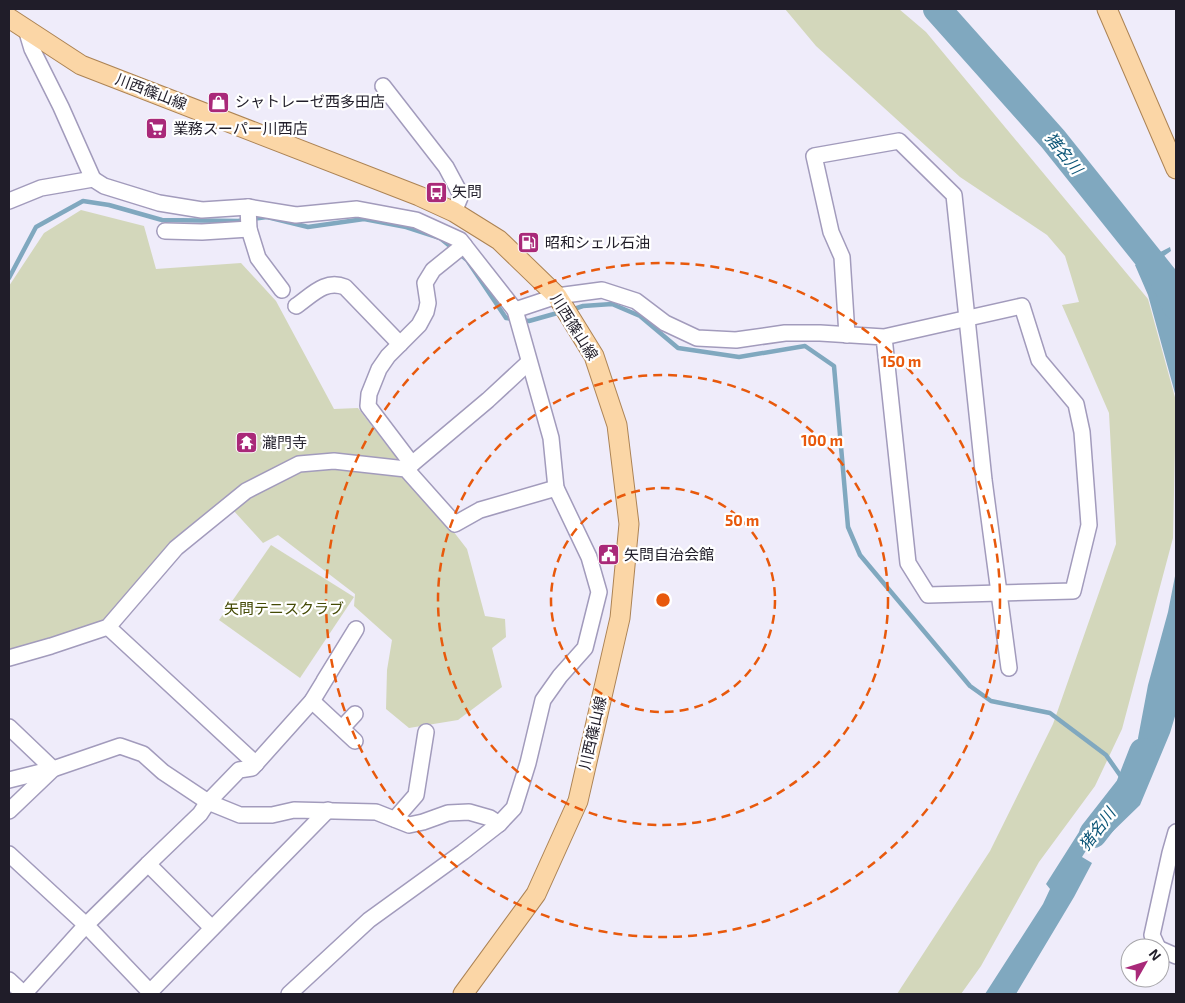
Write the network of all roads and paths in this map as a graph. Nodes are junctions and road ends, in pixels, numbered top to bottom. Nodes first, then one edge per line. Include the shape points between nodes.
1 (1107, 9) edge
2 (9, 18) edge
3 (26, 29) junction
4 (383, 86) dead end
5 (1176, 169) edge
6 (93, 179) junction
7 (9, 201) edge
8 (248, 207) junction
9 (454, 212) junction
10 (249, 229) junction
11 (165, 231) dead end
12 (464, 245) junction
13 (282, 290) dead end
14 (557, 296) junction
15 (296, 306) dead end
16 (515, 310) junction
17 (966, 319) junction
18 (847, 335) junction
19 (884, 337) junction
20 (400, 344) junction
21 (529, 362) junction
22 (409, 467) junction
23 (556, 488) junction
24 (999, 593) junction
25 (108, 627) junction
26 (9, 658) edge
27 (1010, 668) dead end
28 (324, 681) dead end
29 (312, 701) junction
30 (355, 714) dead end
31 (9, 727) edge
32 (342, 728) junction
33 (426, 732) dead end
34 (356, 741) dead end
35 (256, 764) junction
36 (53, 769) junction
37 (9, 780) edge
38 (208, 802) junction
39 (328, 810) junction
40 (9, 811) edge
41 (395, 819) junction
42 (499, 824) junction
43 (1176, 832) edge
44 (9, 854) edge
45 (148, 864) junction
46 (86, 925) junction
47 (212, 928) junction
48 (1154, 938) edge
49 (9, 980) edge
50 (149, 993) edge
51 (24, 994) edge
52 (289, 994) edge
53 (463, 994) edge

1 - 5 main road
2 - 3 main road, 川西篠山線
3 - 6 street via 32,49
3 - 9 main road, 川西篠山線 via 81,65
4 - 9 street via 446,167 461,195
6 - 7 street via 41,188
6 - 8 street via 104,186 158,203 202,210
8 - 10 street
8 - 12 street via 296,215 357,209 416,220 460,240
9 - 14 main road, 川西篠山線 via 500,240
10 - 11 street
10 - 13 street via 258,258
12 - 16 street
12 - 20 street via 433,270 424,283 428,303 426,312 419,325
14 - 16 street
14 - 18 street via 602,290 636,301 665,323 697,338 736,340 785,333
14 - 53 main road, 川西篠山線 via 594,356 616,424 629,524 620,618 578,801 536,894
15 - 20 street via 327,284 345,287
16 - 21 street
17 - 18 street via 954,195 900,141 814,156 830,232 842,257
17 - 19 street
17 - 24 street
17 - 24 street via 1022,306 1039,360 1076,404 1082,432 1089,525 1073,591
18 - 19 street
19 - 24 street via 908,563 928,594
20 - 22 street via 379,369 368,406
21 - 22 street
21 - 23 street via 551,438
22 - 23 street via 455,524 480,510
22 - 25 street via 334,461 299,464 246,491 176,548
23 - 42 street via 589,557 599,592 585,648 543,700 514,808
24 - 27 street
25 - 26 street
25 - 35 street
28 - 29 street via 356,629
29 - 32 street
29 - 35 street
30 - 32 street
31 - 36 street
32 - 34 street
33 - 41 street via 416,795
35 - 38 street via 239,770
36 - 37 street
36 - 38 street via 120,746 143,754 163,772
36 - 40 street
38 - 39 street via 240,815
38 - 45 street via 200,814
39 - 41 street via 376,812
39 - 47 street
41 - 42 street via 408,825 448,813 469,812
42 - 52 street via 369,920
43 - 48 street
44 - 46 street
45 - 46 street
45 - 47 street
46 - 50 street
46 - 51 street
47 - 50 street
49 - 51 street

